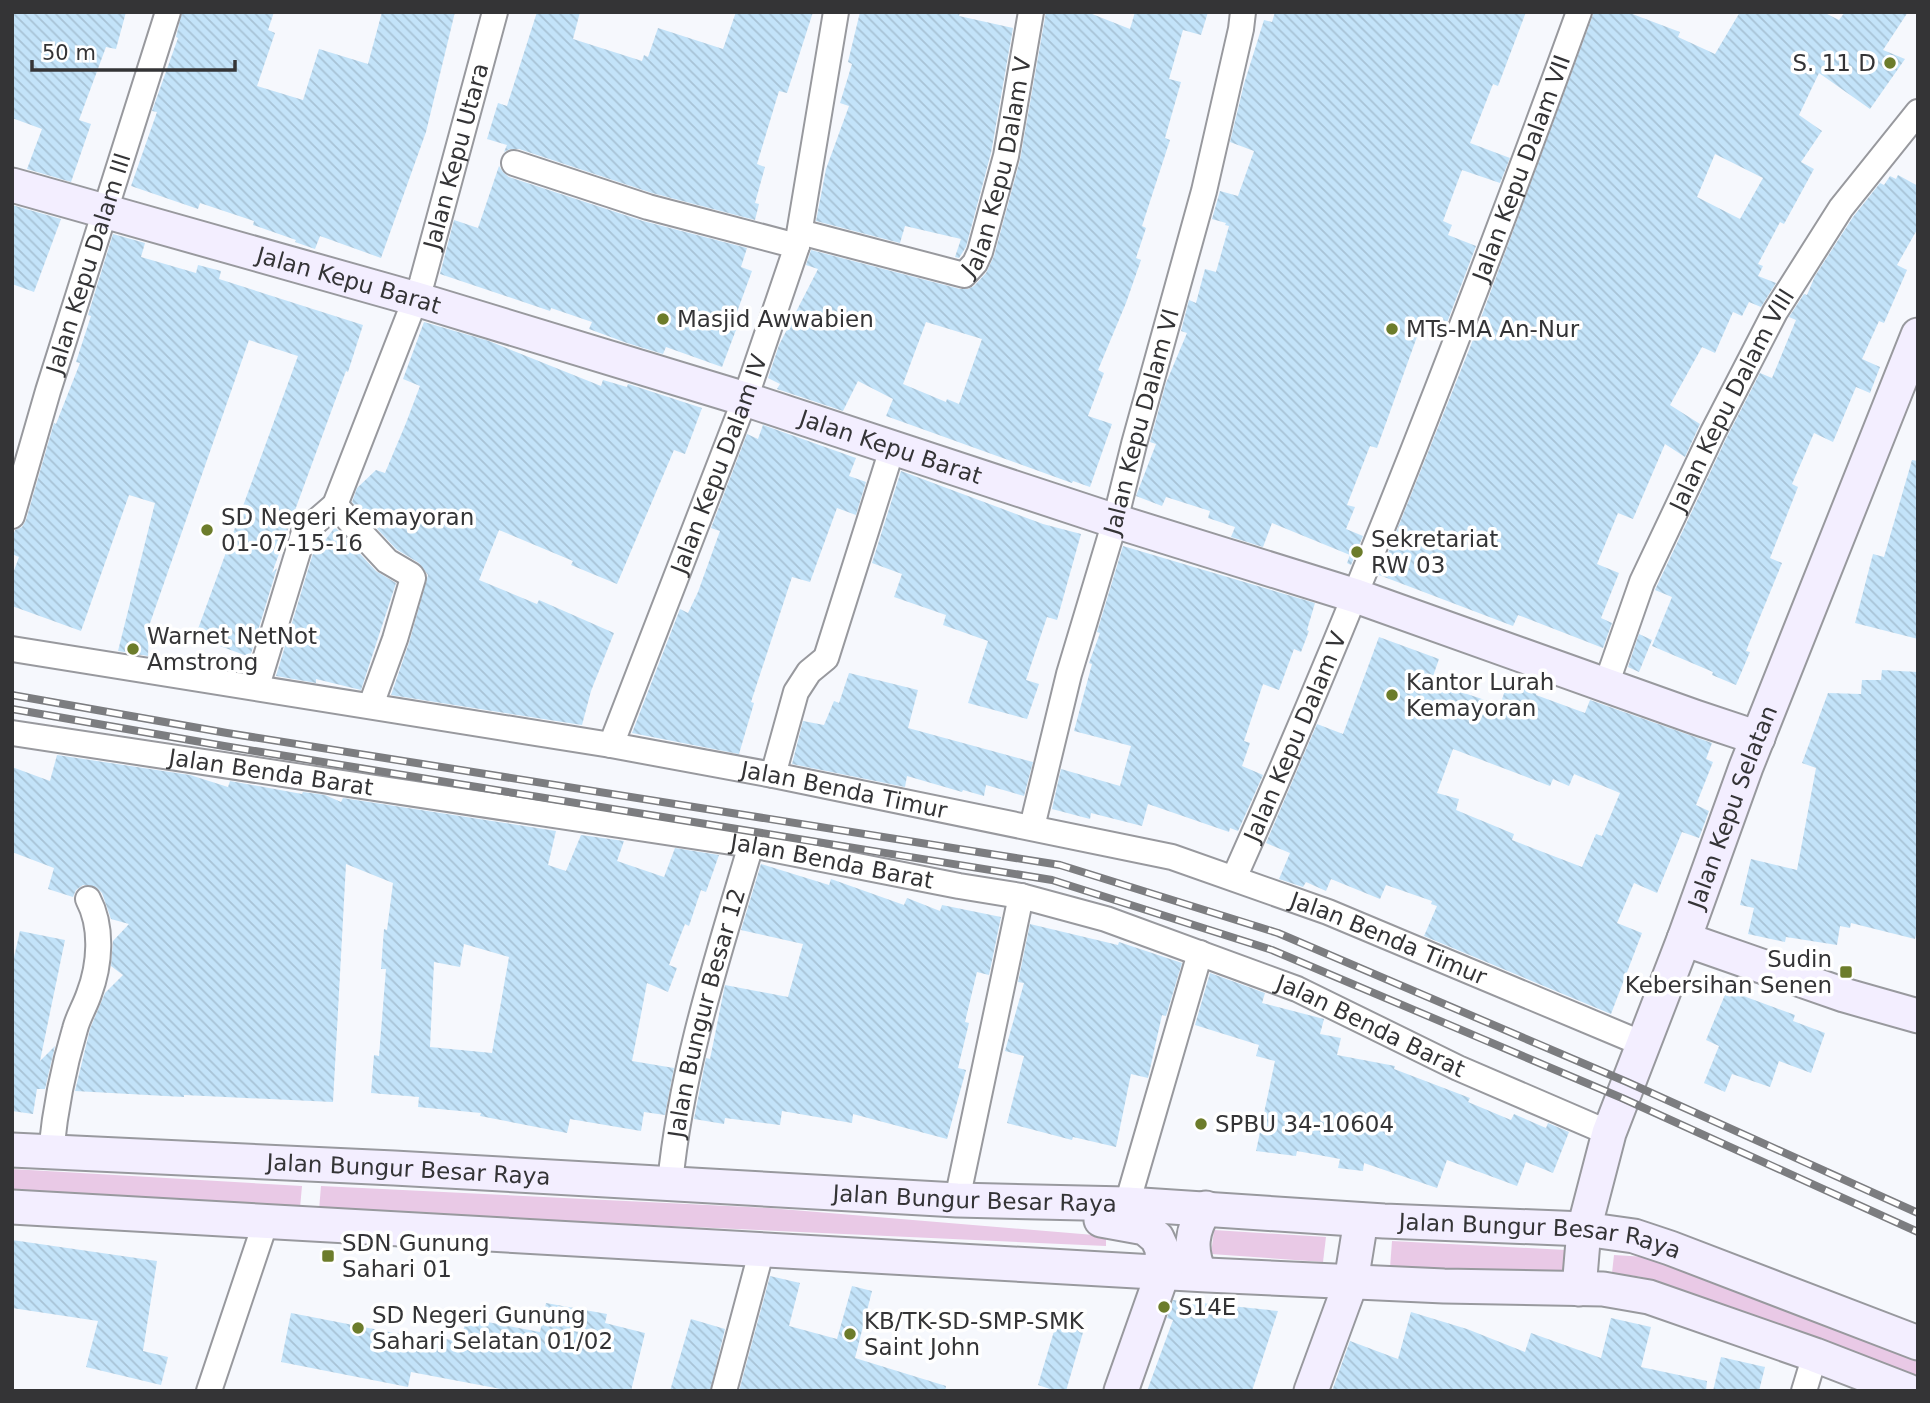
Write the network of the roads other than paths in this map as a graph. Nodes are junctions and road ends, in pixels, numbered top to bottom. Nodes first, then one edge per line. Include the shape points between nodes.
1 (168, 12) edge
2 (495, 12) edge
3 (836, 12) edge
4 (1031, 12) edge
5 (1243, 12) edge
6 (1579, 12) edge
7 (1918, 112) edge
8 (1908, 142) edge
9 (514, 163) dead end
10 (12, 185) edge
11 (104, 211) junction
12 (799, 239) junction
13 (416, 299) junction
14 (1918, 335) edge
15 (745, 399) junction
16 (892, 449) junction
17 (335, 505) junction
18 (12, 516) edge
19 (1115, 522) junction
20 (1356, 596) junction
21 (12, 649) edge
22 (1606, 685) junction
23 (257, 686) junction
24 (371, 705) junction
25 (12, 733) edge
26 (1758, 738) junction
27 (611, 745) junction
28 (773, 775) junction
29 (1032, 827) junction
30 (751, 845) junction
31 (1234, 878) junction
32 (1021, 896) junction
33 (88, 899) dead end
34 (1684, 939) junction
35 (1200, 953) junction
36 (1918, 1016) edge
37 (1643, 1044) junction
38 (1609, 1133) junction
39 (12, 1150) edge
40 (51, 1152) junction
41 (670, 1184) junction
42 (957, 1200) junction
43 (1061, 1203) junction
44 (1127, 1204) junction
45 (1166, 1206) junction
46 (12, 1207) edge
47 (1206, 1209) junction
48 (1361, 1220) junction
49 (266, 1221) junction
50 (1584, 1229) junction
51 (762, 1249) junction
52 (1180, 1273) junction
53 (1351, 1282) junction
54 (1579, 1289) junction
55 (1918, 1343) edge
56 (1815, 1354) junction
57 (209, 1391) edge
58 (724, 1391) edge
59 (1121, 1391) edge
60 (1311, 1391) edge
61 (1804, 1391) edge
62 (1908, 1391) edge

1 - 11 street, Jalan Kepu Dalam III
2 - 13 street, Jalan Kepu Utara
3 - 12 street, Jalan Kepu Dalam IV
4 - 12 street, Jalan Kepu Dalam V via 1006,156 980,252 964,275
5 - 19 street, Jalan Kepu Dalam VI via 1204,191
6 - 20 street, Jalan Kepu Dalam VII via 1492,252
7 - 8 street, Jalan Kepu Dalam VIII
8 - 22 street, Jalan Kepu Dalam VIII via 1841,208 1775,312 1642,582
9 - 12 street via 648,207
10 - 11 main road, Jalan Kepu Barat
11 - 13 main road, Jalan Kepu Barat
11 - 18 street, Jalan Kepu Dalam III
12 - 15 street, Jalan Kepu Dalam IV
13 - 15 main road, Jalan Kepu Barat
13 - 17 street, Jalan Kepu Utara
14 - 26 main road, Jalan Kepu Selatan
15 - 16 main road, Jalan Kepu Barat
15 - 27 street, Jalan Kepu Dalam IV
16 - 19 main road, Jalan Kepu Barat
16 - 28 street via 826,658 808,672 796,692
17 - 23 street via 304,532
17 - 24 street via 387,561 413,579
19 - 20 main road, Jalan Kepu Barat
19 - 29 street, Jalan Kepu Dalam VI via 1069,674
20 - 22 main road, Jalan Kepu Barat
20 - 31 street, Jalan Kepu Dalam V
21 - 23 street, Jalan Benda Timur
22 - 26 main road, Jalan Kepu Barat
23 - 24 street, Jalan Benda Timur
24 - 27 street, Jalan Benda Timur
25 - 30 street, Jalan Benda Barat
26 - 34 main road, Jalan Kepu Selatan
27 - 28 street, Jalan Benda Timur
28 - 29 street, Jalan Benda Timur
29 - 31 street, Jalan Benda Timur via 1171,857
30 - 32 street, Jalan Benda Barat
30 - 41 street, Jalan Bungur Besar 12 via 693,1046
31 - 37 street, Jalan Benda Timur via 1328,912
32 - 35 street, Jalan Benda Barat via 1106,919
32 - 42 street
33 - 40 street via 99,939 93,982 75,1027
34 - 36 main road
34 - 37 main road, Jalan Kepu Selatan
35 - 38 street, Jalan Benda Barat via 1297,989 1458,1068
35 - 44 street
37 - 38 main road, Jalan Kepu Selatan
38 - 50 main road, Jalan Kepu Selatan
39 - 40 main road, Jalan Bungur Besar Raya
40 - 41 main road, Jalan Bungur Besar Raya
41 - 42 main road, Jalan Bungur Besar Raya
42 - 43 main road, Jalan Bungur Besar Raya
43 - 44 main road, Jalan Bungur Besar Raya
43 - 52 main road via 1101,1220 1145,1228
44 - 45 main road, Jalan Bungur Besar Raya
45 - 47 main road, Jalan Bungur Besar Raya
45 - 52 main road via 1179,1231
46 - 49 main road, Jalan Bungur Besar Raya
47 - 48 main road, Jalan Bungur Besar Raya
47 - 52 main road via 1198,1220 1194,1261
48 - 50 main road, Jalan Bungur Besar Raya
48 - 53 main road
49 - 51 main road, Jalan Bungur Besar Raya
49 - 57 street
50 - 54 main road, Jalan Kepu Selatan
50 - 55 main road, Jalan Bungur Besar Raya via 1634,1236 1670,1248
51 - 52 main road, Jalan Bungur Besar Raya
51 - 58 street
52 - 53 main road, Jalan Bungur Besar Raya
52 - 59 main road
53 - 54 main road, Jalan Bungur Besar Raya
53 - 60 main road
54 - 56 main road, Jalan Bungur Besar Raya via 1649,1297
56 - 61 street
56 - 62 main road, Jalan Bungur Besar Raya

